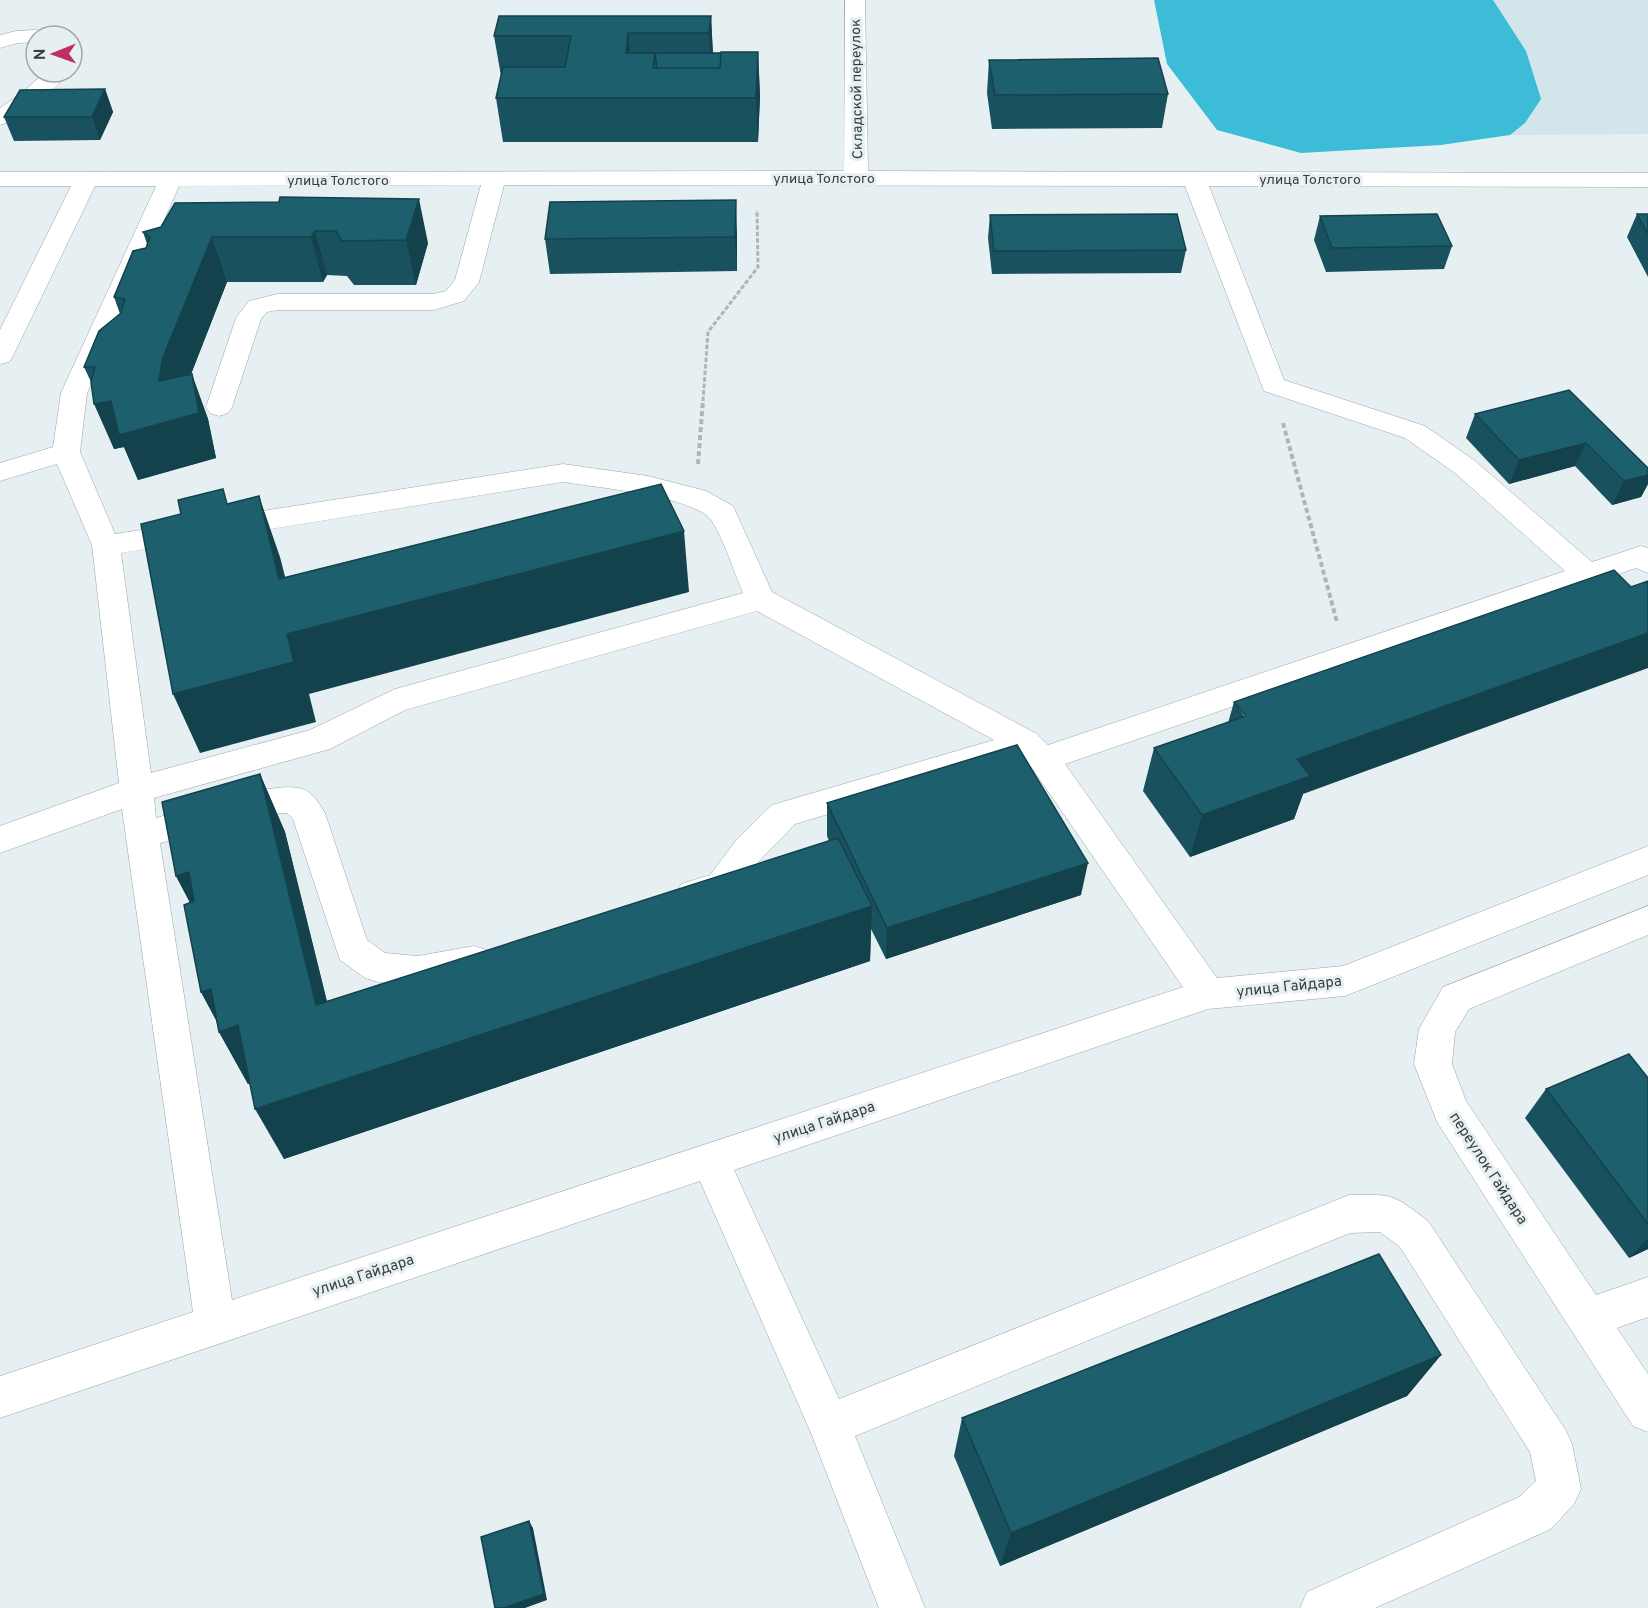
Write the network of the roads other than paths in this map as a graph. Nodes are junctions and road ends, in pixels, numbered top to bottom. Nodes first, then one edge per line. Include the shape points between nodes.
1 (855, 0) edge
2 (24, 37) edge
3 (0, 42) edge
4 (45, 84) edge
5 (0, 118) edge
6 (856, 178) junction
7 (1194, 178) junction
8 (0, 179) edge
9 (494, 179) junction
10 (86, 180) junction
11 (170, 180) junction
12 (1648, 180) edge
13 (0, 356) edge
14 (219, 407) dead end
15 (66, 452) junction
16 (0, 472) edge
17 (106, 545) junction
18 (1646, 558) edge
19 (1587, 574) junction
20 (760, 599) junction
21 (1035, 751) junction
22 (136, 790) junction
23 (142, 835) junction
24 (0, 840) edge
25 (1648, 860) edge
26 (664, 903) edge
27 (1648, 920) edge
28 (507, 951) edge
29 (1208, 994) junction
30 (710, 1159) junction
31 (1648, 1297) edge
32 (1588, 1318) junction
33 (214, 1324) junction
34 (0, 1397) edge
35 (1648, 1410) edge
36 (829, 1425) junction
37 (902, 1608) edge
38 (1323, 1608) edge

1 - 6 street, Складской переулок
2 - 3 street
4 - 5 street
6 - 7 street, улица Толстого
6 - 9 street, улица Толстого
7 - 12 street, улица Толстого
7 - 19 street via 1273,385 1415,432 1465,468
8 - 10 street, улица Толстого
9 - 11 street, улица Толстого
9 - 14 street via 467,282 455,296 434,302 278,302 258,306 249,318
10 - 11 street, улица Толстого
10 - 13 street
11 - 15 street via 74,393
15 - 16 street
15 - 17 street
17 - 20 street via 562,474 648,485 696,498 723,513
17 - 22 street
18 - 19 street
19 - 21 street via 1346,656
20 - 21 street
20 - 22 street via 395,701 319,740
21 - 26 street via 784,814 750,848 721,886
21 - 29 street
22 - 23 street
22 - 24 street
23 - 28 street via 272,800 296,800 308,813 352,949 378,967 418,971
23 - 33 street
25 - 29 street, улица Гайдара via 1346,981
27 - 32 street, переулок Гайдара via 1456,998 1437,1029 1433,1064 1450,1110
29 - 30 street, улица Гайдара
30 - 33 street, улица Гайдара
30 - 36 street
31 - 32 street
32 - 35 street, переулок Гайдара
33 - 34 street, улица Гайдара
36 - 37 street
36 - 38 street via 1349,1214 1387,1213 1414,1234 1550,1444 1559,1489 1535,1514

